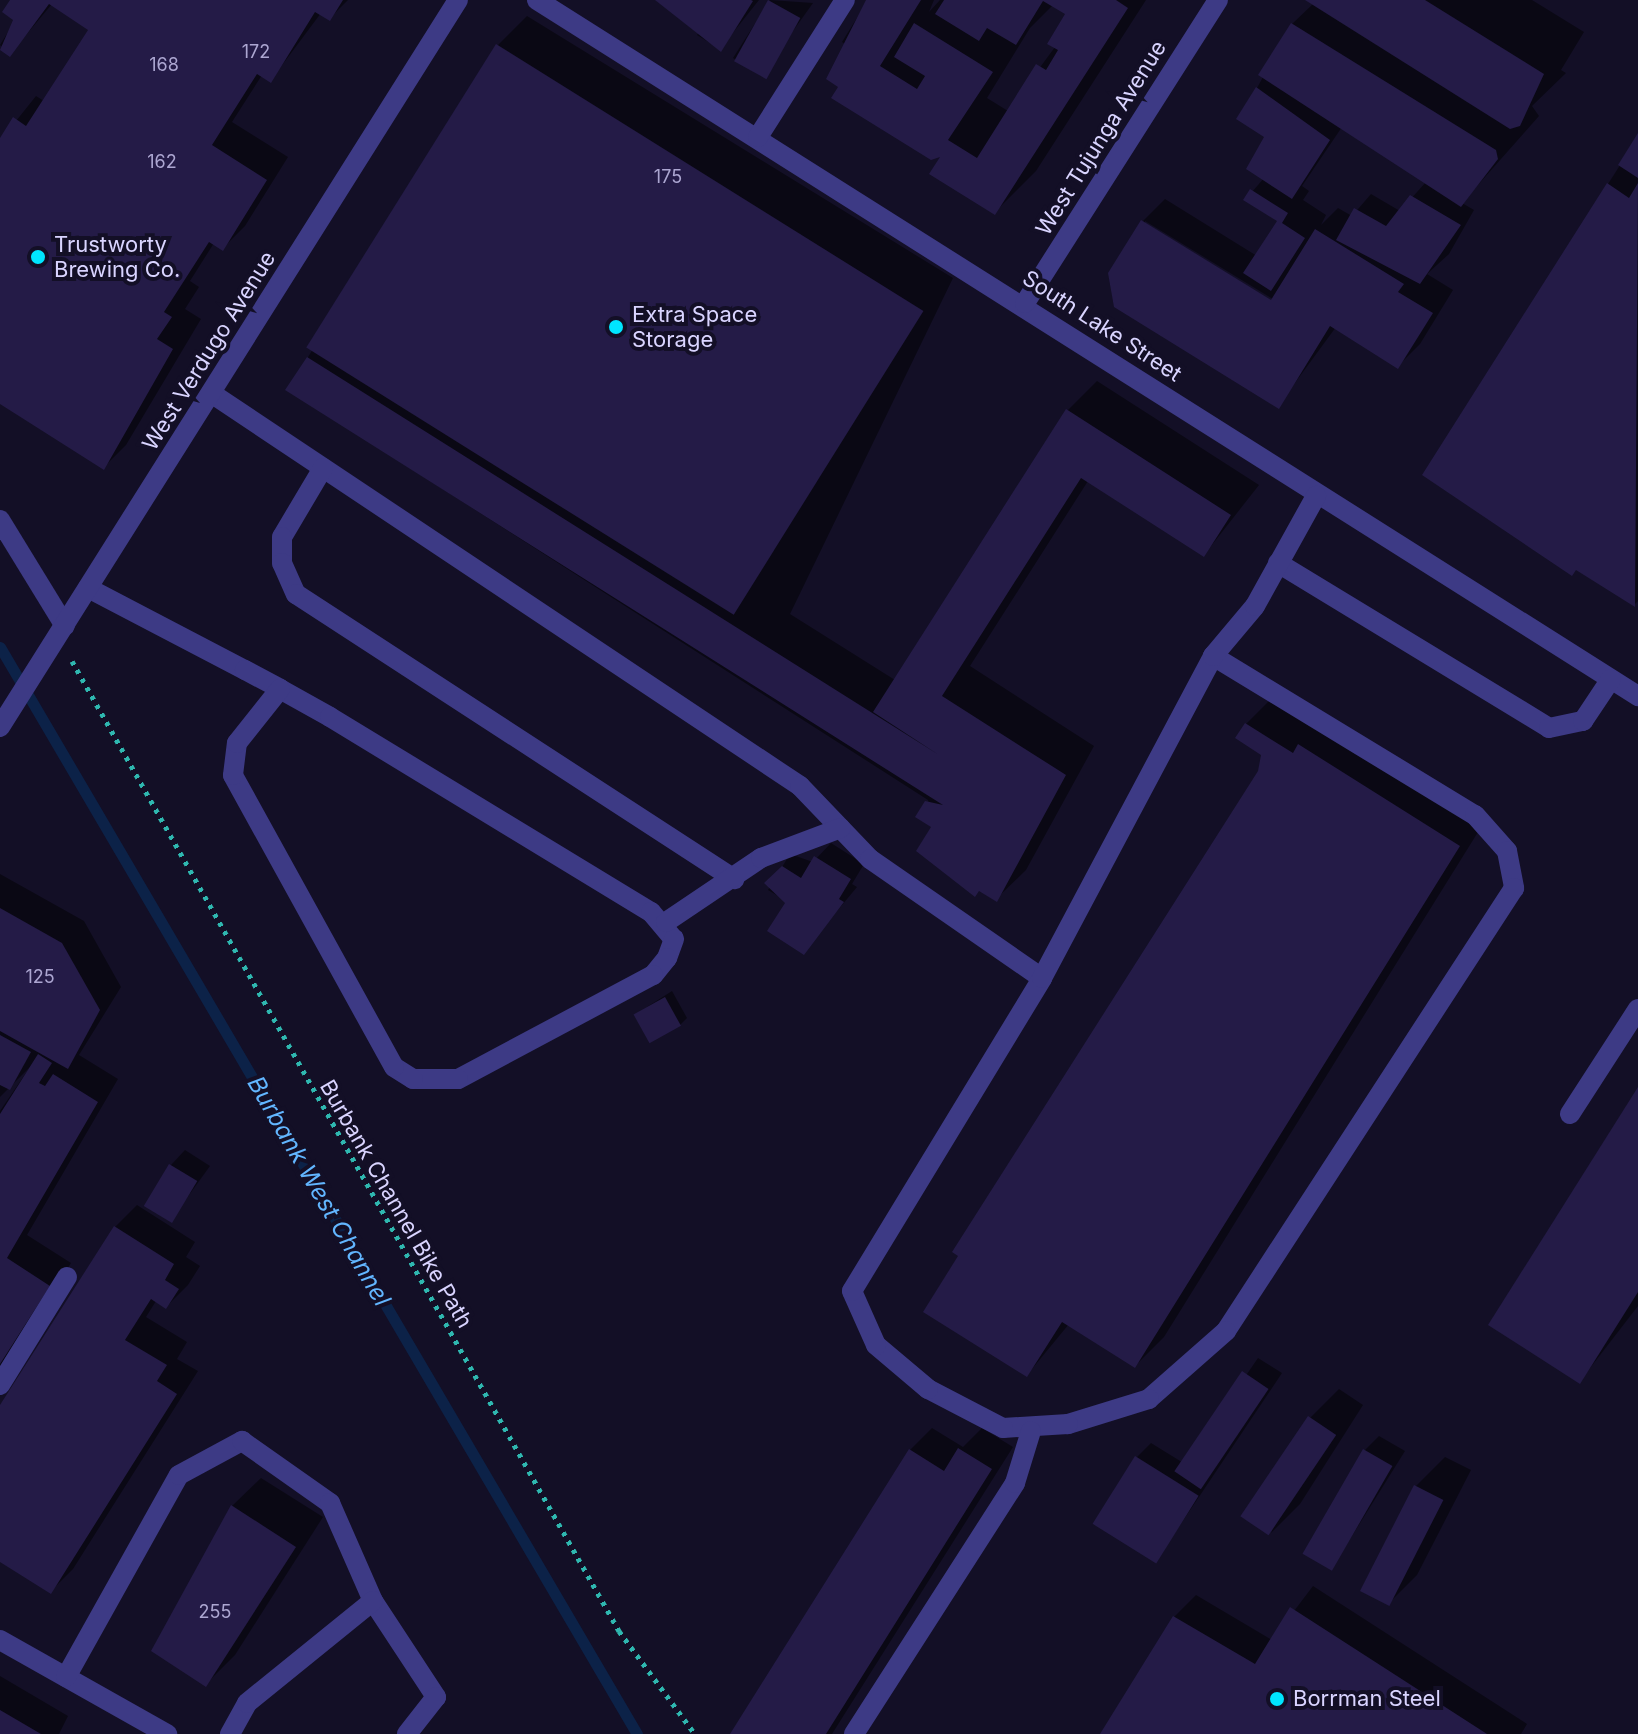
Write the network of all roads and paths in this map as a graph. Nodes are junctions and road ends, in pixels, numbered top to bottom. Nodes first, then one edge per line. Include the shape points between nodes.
1 (458, 0) edge
2 (537, 0) edge
3 (845, 0) edge
4 (1218, 0) edge
5 (758, 137) junction
6 (1025, 303) junction
7 (211, 393) junction
8 (323, 468) junction
9 (1316, 496) junction
10 (0, 520) edge
11 (1278, 563) junction
12 (88, 588) junction
13 (65, 626) junction
14 (1213, 656) junction
15 (85, 679) dead end
16 (1611, 679) junction
17 (280, 689) junction
18 (1638, 696) edge
19 (0, 727) edge
20 (841, 828) junction
21 (734, 879) junction
22 (666, 922) junction
23 (1042, 978) junction
24 (1638, 1009) edge
25 (1570, 1114) dead end
26 (67, 1277) dead end
27 (0, 1385) edge
28 (1031, 1431) junction
29 (373, 1601) junction
30 (0, 1640) edge
31 (66, 1677) junction
32 (160, 1732) edge
33 (230, 1734) edge
34 (407, 1734) edge
35 (695, 1734) edge
36 (854, 1734) edge

1 - 7 street, West Verdugo Avenue
2 - 5 street, South Lake Street
3 - 5 street
4 - 6 street, West Tujunga Avenue
5 - 6 street, South Lake Street
6 - 9 street, South Lake Street
7 - 8 street
7 - 12 street, West Verdugo Avenue
8 - 20 street via 800,786
8 - 21 street via 282,537 282,563 296,594
9 - 11 street
9 - 16 street, South Lake Street
10 - 13 street
11 - 14 street
11 - 16 street via 1549,728 1583,721
12 - 13 street, West Verdugo Avenue
12 - 17 street
13 - 19 street, West Verdugo Avenue
14 - 23 street
14 - 28 street via 1475,815 1507,851 1514,888 1226,1331 1149,1399
15 - 35 path, Burbank Channel Bike Path via 151,811 619,1631
16 - 18 street, South Lake Street
17 - 22 street
17 - 22 street via 237,743 233,775 379,1051 413,1079 458,1079 653,975 674,939
20 - 21 street via 761,858
20 - 23 street via 870,859
21 - 22 street
23 - 28 street via 852,1291 876,1345 928,1389 1003,1428
24 - 25 street
26 - 27 street
28 - 36 street via 1015,1483
29 - 31 street via 330,1503 242,1441 179,1475
29 - 33 street via 247,1703
29 - 34 street via 436,1697
30 - 31 street
31 - 32 street

